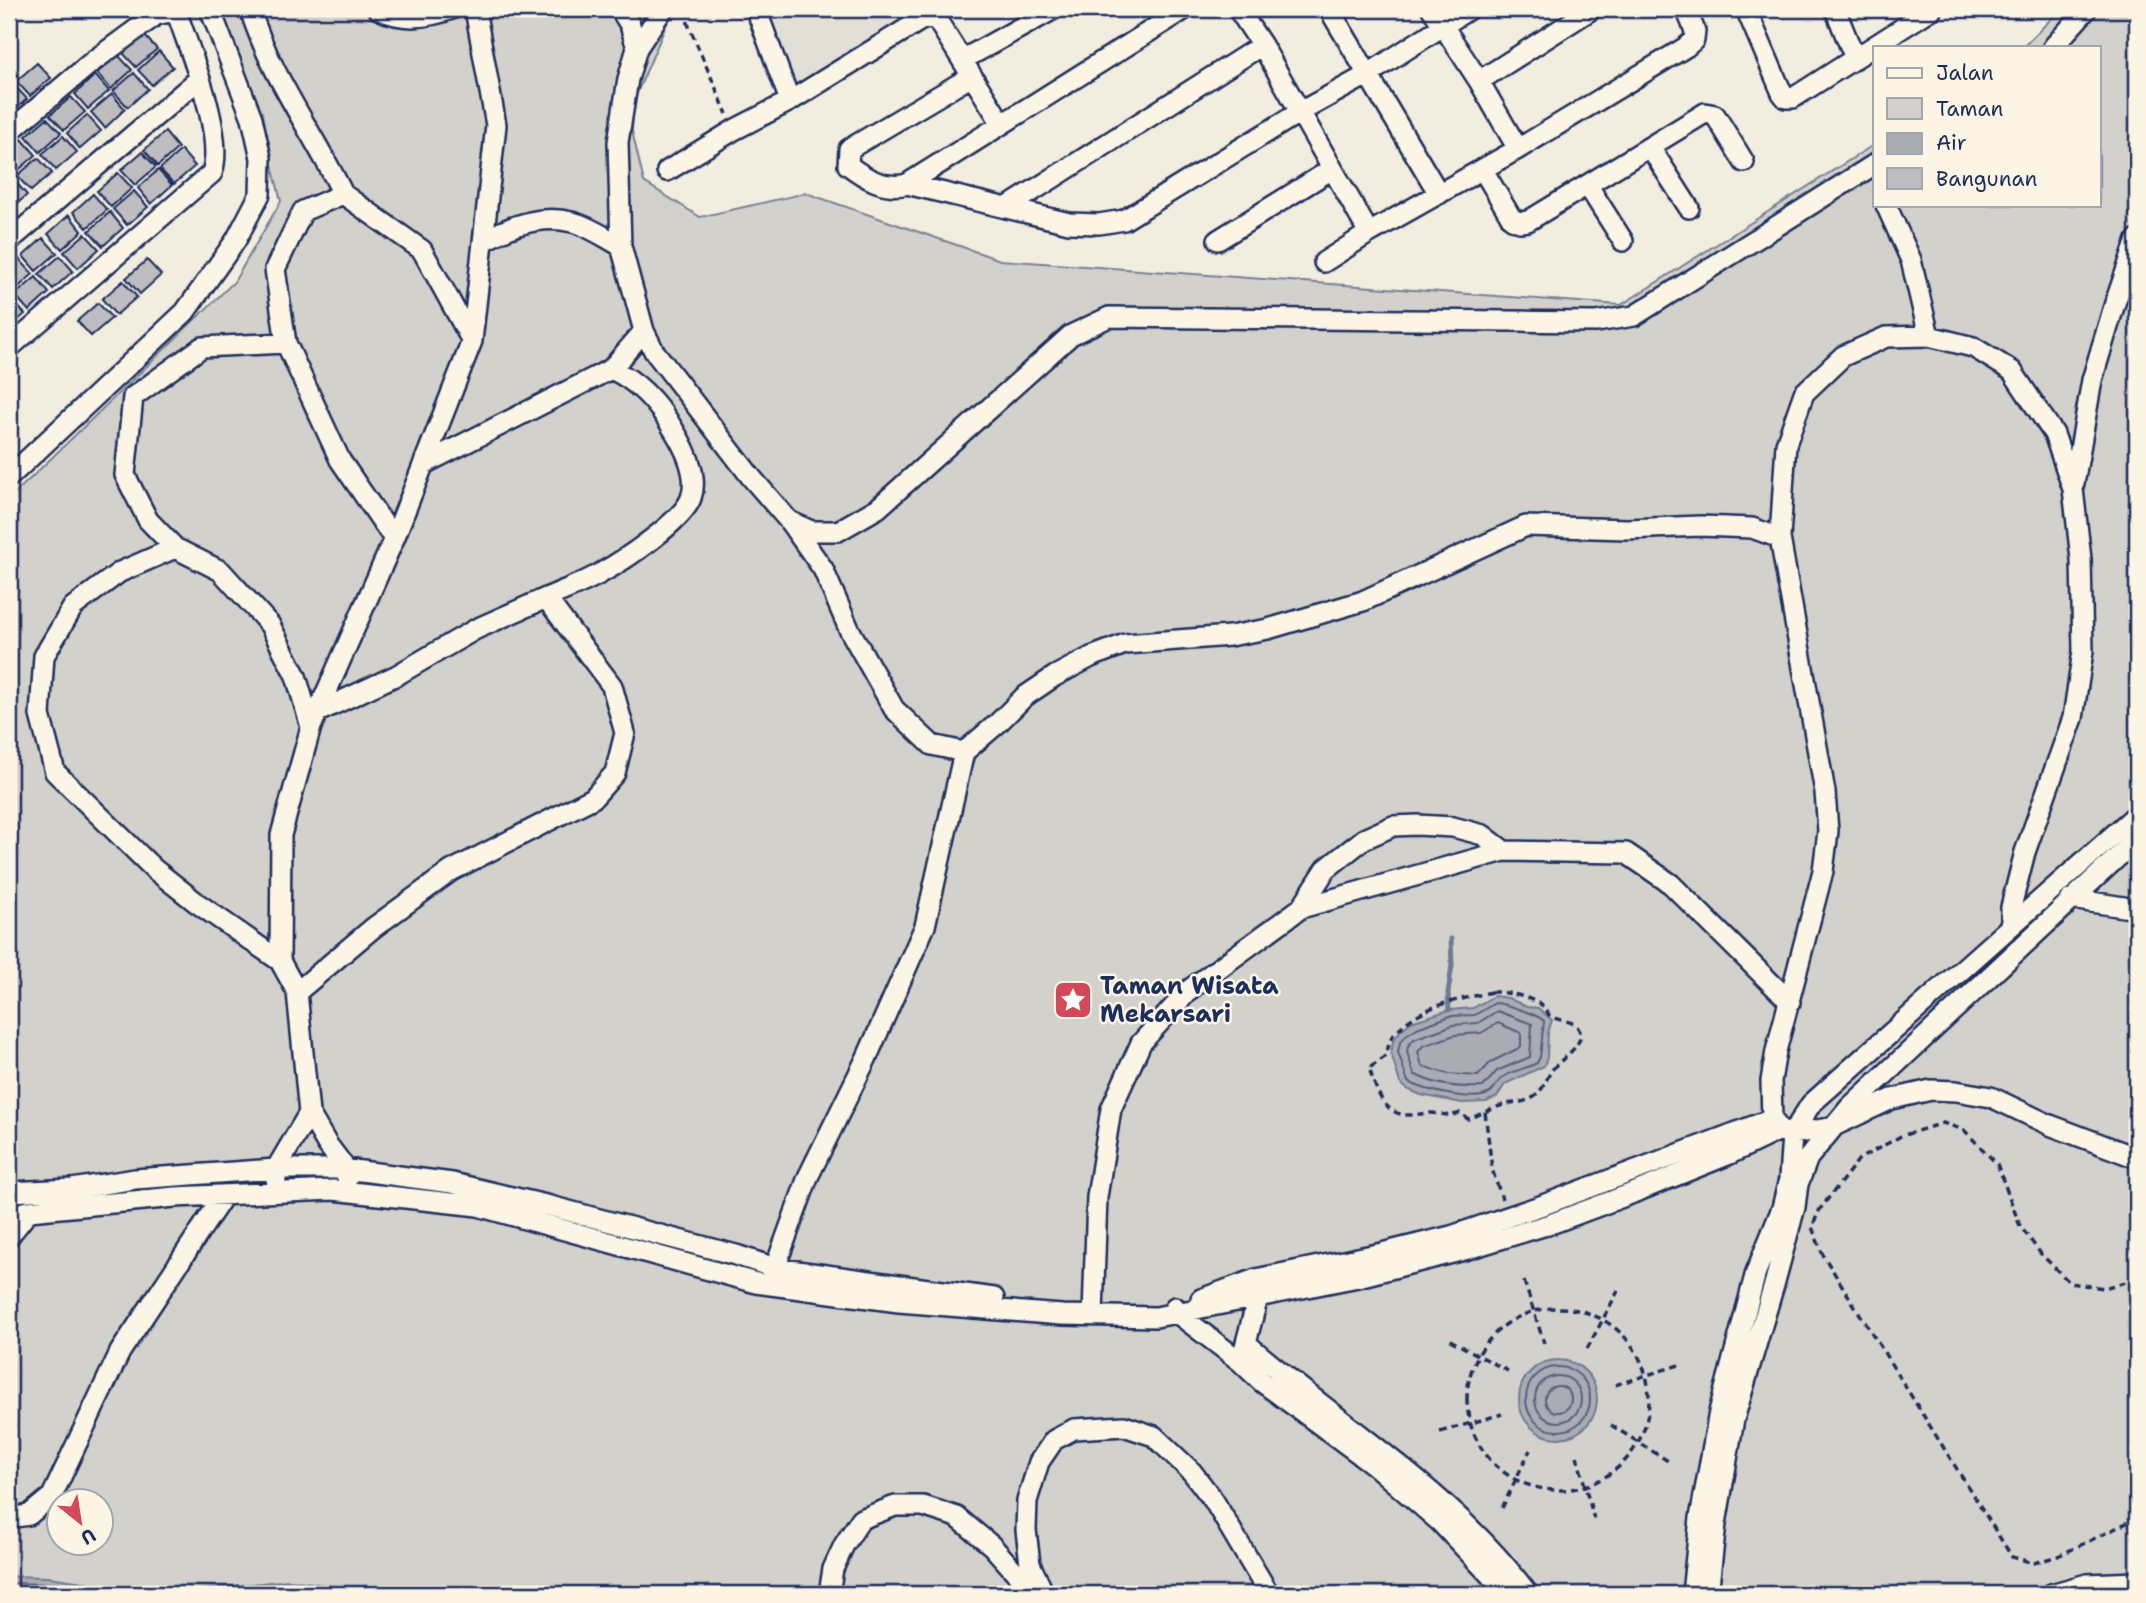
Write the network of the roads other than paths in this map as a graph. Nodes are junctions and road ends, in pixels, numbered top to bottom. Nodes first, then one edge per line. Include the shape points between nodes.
1 (210, 9) edge
2 (250, 9) edge
3 (378, 9) edge
4 (452, 9) edge
5 (475, 9) edge
6 (621, 9) edge
7 (663, 9) edge
8 (756, 9) edge
9 (1054, 9) edge
10 (1185, 9) edge
11 (1238, 9) edge
12 (1329, 9) edge
13 (1469, 9) edge
14 (1592, 9) edge
15 (1686, 9) edge
16 (1746, 9) edge
17 (1835, 9) edge
18 (1932, 9) edge
19 (2087, 9) edge
20 (1438, 17) edge
21 (1262, 45) junction
22 (2054, 46) edge
23 (637, 48) junction
24 (1854, 57) junction
25 (967, 68) junction
26 (1367, 75) junction
27 (199, 79) junction
28 (1479, 81) junction
29 (790, 101) junction
30 (1300, 112) junction
31 (1002, 124) junction
32 (9, 132) edge
33 (1650, 148) junction
34 (1518, 149) junction
35 (1744, 162) dead end
36 (1332, 169) junction
37 (667, 170) dead end
38 (1483, 170) junction
39 (1872, 171) edge
40 (907, 184) junction
41 (1588, 186) junction
42 (343, 194) junction
43 (1439, 194) junction
44 (1886, 206) edge
45 (1006, 208) junction
46 (1689, 208) dead end
47 (1369, 233) junction
48 (1218, 240) dead end
49 (2137, 240) edge
50 (9, 241) edge
51 (484, 241) junction
52 (1623, 241) dead end
53 (621, 246) junction
54 (1324, 262) dead end
55 (645, 331) junction
56 (1929, 336) junction
57 (472, 341) junction
58 (286, 343) junction
59 (9, 348) edge
60 (611, 369) junction
61 (424, 464) junction
62 (9, 477) edge
63 (2073, 489) junction
64 (789, 521) junction
65 (1780, 538) junction
66 (394, 539) junction
67 (175, 548) junction
68 (547, 598) junction
69 (314, 720) junction
70 (964, 752) junction
71 (2137, 814) edge
72 (2137, 839) edge
73 (1504, 851) junction
74 (2071, 899) junction
75 (1301, 908) junction
76 (2137, 909) edge
77 (2011, 926) junction
78 (280, 961) junction
79 (297, 992) junction
80 (1790, 1002) junction
81 (309, 1113) junction
82 (1781, 1128) junction
83 (1830, 1128) junction
84 (2137, 1158) edge
85 (276, 1169) junction
86 (346, 1169) junction
87 (347, 1191) junction
88 (9, 1192) edge
89 (275, 1193) junction
90 (224, 1195) junction
91 (29, 1211) junction
92 (9, 1215) edge
93 (9, 1236) edge
94 (773, 1277) junction
95 (1257, 1288) junction
96 (1176, 1308) junction
97 (1093, 1309) junction
98 (1244, 1353) junction
99 (9, 1518) edge
100 (2137, 1582) edge
101 (829, 1594) edge
102 (1035, 1594) edge
103 (1044, 1594) edge
104 (1269, 1594) edge
105 (1508, 1594) edge
106 (1528, 1594) edge
107 (1692, 1594) edge
108 (1708, 1594) edge
109 (2051, 1594) edge

1 - 62 street via 252,118 261,158 260,194 236,240 185,312
2 - 42 street via 277,76
3 - 4 street via 426,18
5 - 51 street via 496,125
6 - 23 street
7 - 23 street
8 - 29 street
9 - 25 street
10 - 31 street
11 - 21 street
12 - 26 street
13 - 20 street
14 - 28 street
15 - 34 street via 1695,31 1694,40 1686,47
16 - 24 street via 1786,97 1793,97
17 - 24 street
18 - 24 street
19 - 22 street
20 - 26 street
20 - 28 street
21 - 30 street
21 - 45 street
23 - 53 street via 618,142
25 - 29 street via 937,20 930,17
25 - 31 street
25 - 40 street via 849,149 848,164 863,177 894,187
26 - 30 street
26 - 43 street
27 - 32 street via 178,16 162,12 92,62
27 - 50 street
27 - 59 street via 216,143 212,173
28 - 34 street
29 - 37 street
30 - 36 street
30 - 45 street via 1124,220 1069,223
31 - 40 street
33 - 35 street via 1710,112
33 - 41 street
33 - 46 street
34 - 38 street
36 - 47 street
36 - 48 street
38 - 41 street via 1512,219 1520,222
38 - 43 street
39 - 64 street via 1634,316 1596,322 1109,317 1071,335 878,508 838,531 811,531
40 - 45 street
41 - 52 street
42 - 57 street via 422,250
42 - 58 street via 303,211 275,269
43 - 47 street
44 - 56 street via 1911,260
47 - 54 street
49 - 63 street via 2092,380
51 - 53 street via 541,219 574,222
51 - 57 street
53 - 55 street
55 - 60 street
55 - 64 street via 654,351 694,404
56 - 63 street via 1973,347 2012,371 2054,434
56 - 65 street via 1886,337 1843,356 1804,393 1786,444
57 - 61 street
58 - 66 street via 340,460
58 - 67 street via 201,347 133,397 125,475 148,520
60 - 61 street
60 - 68 street via 626,375 665,415 693,473 691,498 668,527 601,573
61 - 66 street
63 - 77 street via 2081,559 2083,652 2073,718 2025,852 2011,907
64 - 70 street via 823,569 849,629 894,709 932,745
65 - 70 street via 1752,528 1526,526 1363,601 1268,629 1125,645 1091,657 1024,697
65 - 80 street via 1828,831 1823,871
66 - 69 street
67 - 69 street via 221,571 270,625
67 - 78 street via 120,572 73,607 44,656 40,715 55,772 154,869
68 - 69 street via 476,629
68 - 79 street via 612,685 625,733 615,773 593,797 452,871 373,928
69 - 78 street via 281,835
70 - 94 street via 925,926 808,1177
71 - 77 street
72 - 74 street
73 - 75 street
73 - 75 street via 1483,835 1453,827 1394,826 1364,839 1325,869
73 - 80 street via 1626,853 1671,884
74 - 76 street
74 - 83 street
75 - 97 street via 1189,990 1141,1044 1111,1109 1097,1197
77 - 82 street
78 - 79 street
79 - 81 street
80 - 82 street via 1774,1061 1770,1107
81 - 85 street
81 - 86 street
82 - 83 street
82 - 95 street via 1451,1236
82 - 95 street via 1730,1154 1553,1223 1468,1249 1358,1277
82 - 107 street via 1789,1179 1756,1272 1719,1412
83 - 84 street via 1892,1099 1931,1090 1956,1091 1991,1097
83 - 108 street via 1808,1158 1798,1184 1734,1419
85 - 86 street
85 - 88 street
85 - 89 street
86 - 87 street
86 - 94 street via 489,1192 736,1255
87 - 89 street
87 - 94 street via 478,1206 756,1283
89 - 90 street
90 - 91 street
90 - 99 street via 120,1352 52,1496 29,1515
91 - 92 street
91 - 93 street
94 - 97 street
95 - 96 street
95 - 98 street
96 - 97 street
96 - 98 street
98 - 105 street via 1262,1382 1440,1522
98 - 106 street via 1275,1368 1384,1451 1451,1508
100 - 109 street via 2087,1584
101 - 102 street via 833,1569 861,1519 895,1506 923,1506 957,1517 992,1546
103 - 104 street via 1030,1564 1026,1530 1027,1501 1039,1462 1054,1440 1074,1429 1110,1426 1154,1436 1176,1455 1214,1501

